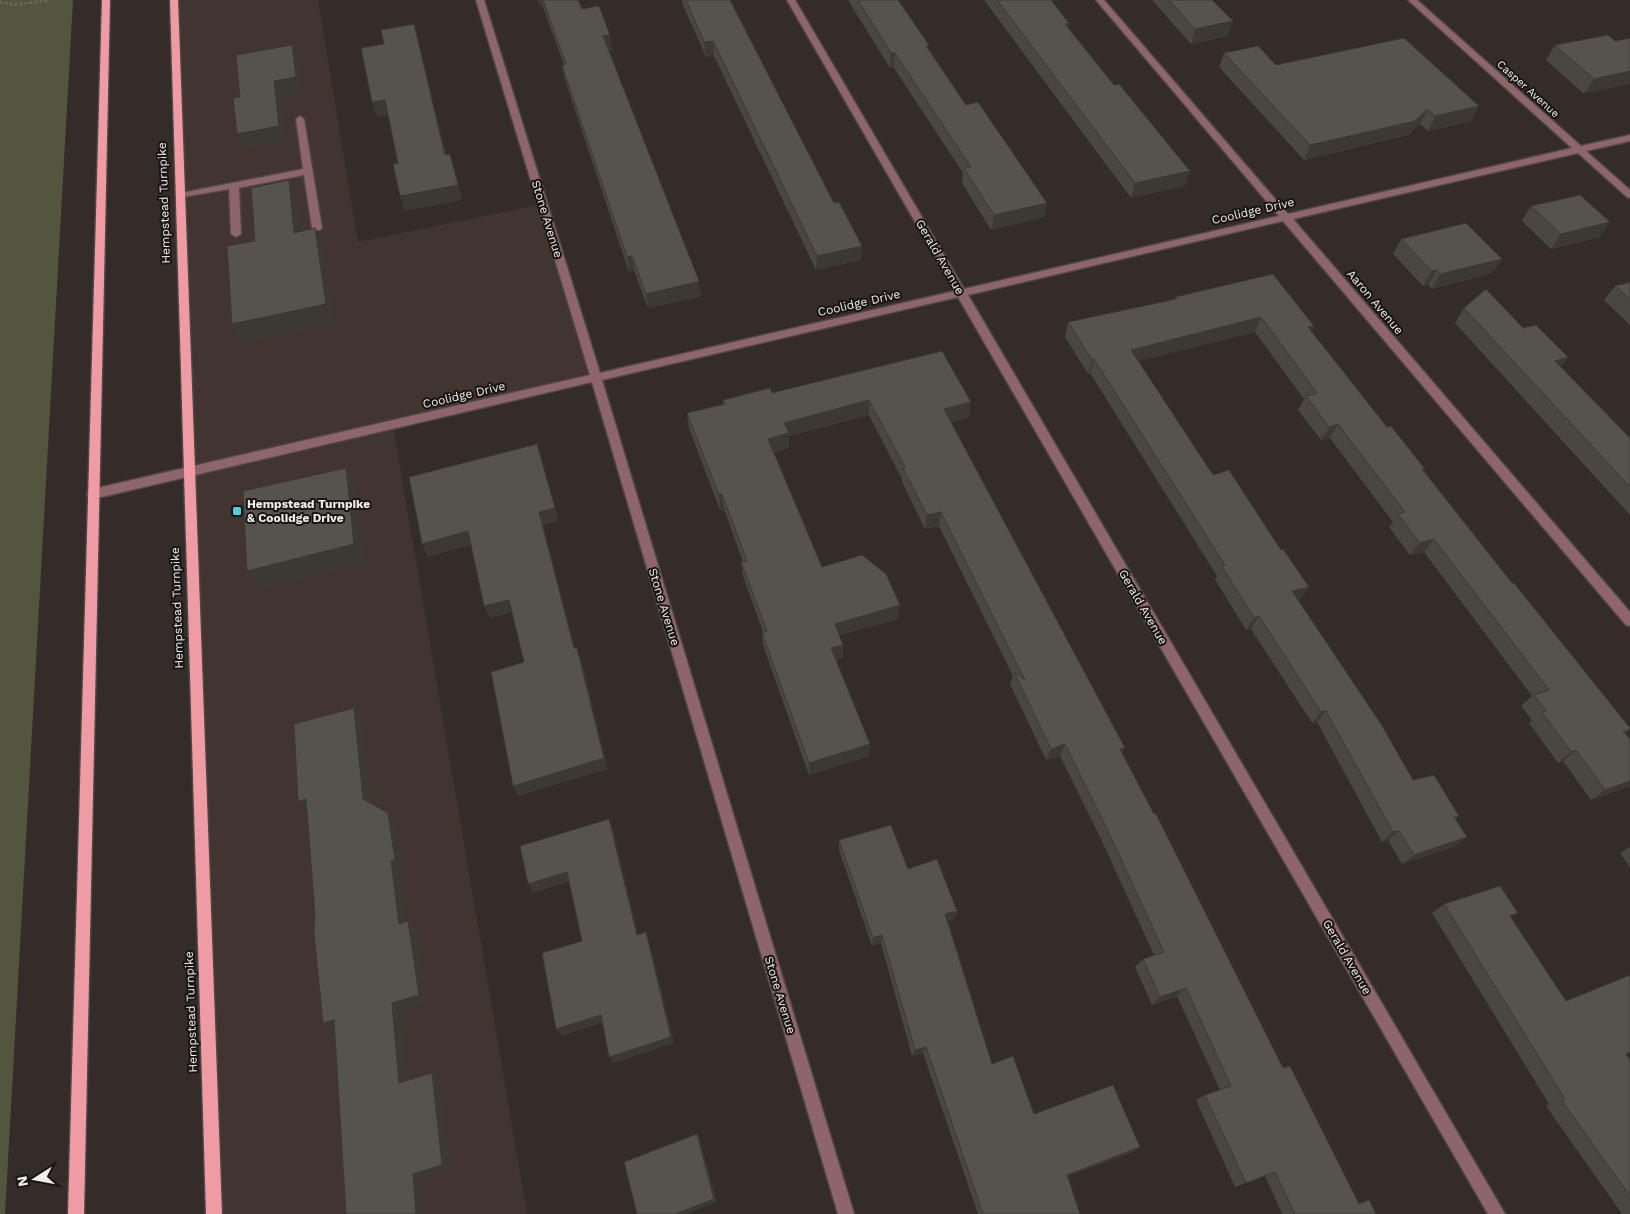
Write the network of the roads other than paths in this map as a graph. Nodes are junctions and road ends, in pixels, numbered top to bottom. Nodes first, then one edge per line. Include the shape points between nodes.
1 (106, 0) edge
2 (174, 0) edge
3 (480, 0) edge
4 (791, 0) edge
5 (1100, 0) edge
6 (1412, 0) edge
7 (300, 118) dead end
8 (1630, 138) edge
9 (1579, 150) junction
10 (308, 171) junction
11 (234, 186) junction
12 (1630, 195) edge
13 (181, 196) junction
14 (1287, 218) junction
15 (317, 228) edge
16 (236, 234) dead end
17 (960, 293) junction
18 (596, 378) junction
19 (189, 473) junction
20 (93, 494) junction
21 (1630, 621) edge
22 (76, 1214) edge
23 (214, 1214) edge
24 (846, 1214) edge
25 (1497, 1214) edge

1 - 20 main road
2 - 13 main road, Hempstead Turnpike
3 - 18 street, Stone Avenue
4 - 17 street, Gerald Avenue
5 - 14 street, Aaron Avenue
6 - 9 street, Casper Avenue
7 - 10 street
8 - 9 street, Coolidge Drive
9 - 12 street, Casper Avenue
9 - 14 street, Coolidge Drive
10 - 11 street
10 - 15 street
11 - 13 street
11 - 16 street
13 - 19 main road, Hempstead Turnpike
14 - 17 street, Coolidge Drive
14 - 21 street, Aaron Avenue
17 - 18 street, Coolidge Drive
17 - 25 street, Gerald Avenue
18 - 19 street, Coolidge Drive
18 - 24 street, Stone Avenue
19 - 20 street, Coolidge Drive
19 - 23 main road, Hempstead Turnpike
20 - 22 main road

